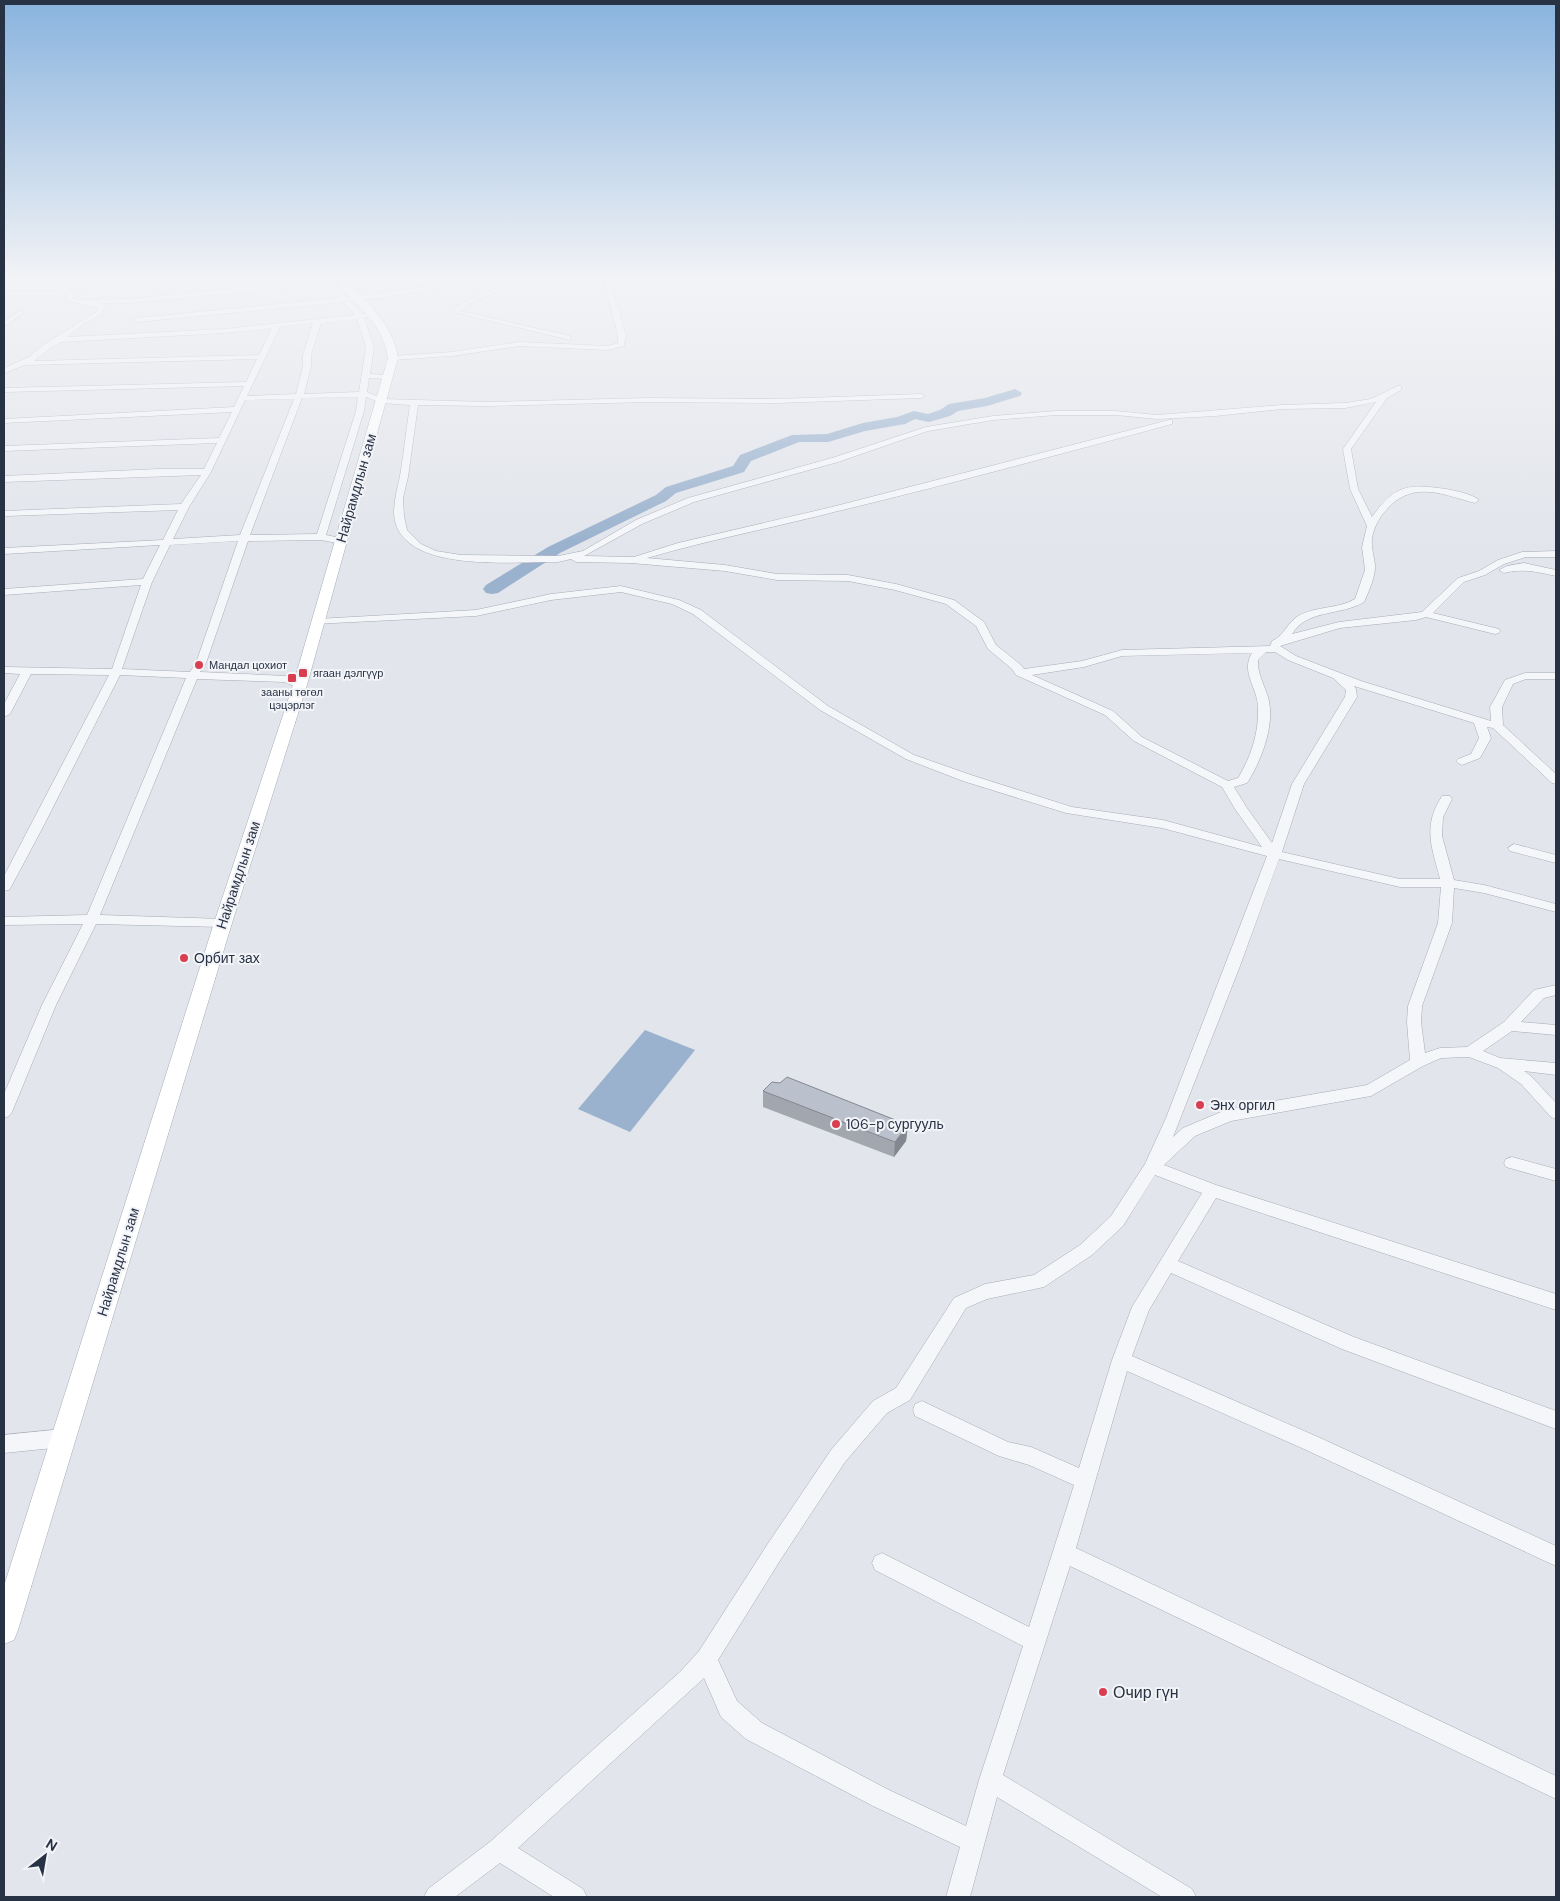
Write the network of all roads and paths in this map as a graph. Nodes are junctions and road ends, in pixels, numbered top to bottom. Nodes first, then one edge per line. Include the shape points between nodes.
1 (257, 367) edge
2 (307, 367) edge
3 (367, 367) edge
4 (391, 367) edge
5 (366, 376) junction
6 (388, 376) junction
7 (249, 384) junction
8 (1398, 388) dead end
9 (4, 390) edge
10 (363, 394) junction
11 (299, 396) junction
12 (922, 396) dead end
13 (1384, 396) junction
14 (244, 398) junction
15 (380, 401) junction
16 (414, 403) junction
17 (238, 409) junction
18 (1224, 413) junction
19 (4, 421) edge
20 (221, 440) junction
21 (4, 448) edge
22 (207, 472) junction
23 (4, 480) edge
24 (1475, 500) dead end
25 (184, 508) junction
26 (6, 513) dead end
27 (1371, 525) junction
28 (321, 536) junction
29 (244, 538) junction
30 (342, 541) junction
31 (166, 543) junction
32 (4, 551) edge
33 (1556, 554) edge
34 (557, 559) junction
35 (630, 560) junction
36 (1556, 573) edge
37 (1482, 574) junction
38 (147, 582) junction
39 (4, 592) edge
40 (1426, 614) junction
41 (317, 622) junction
42 (1495, 632) dead end
43 (1274, 646) junction
44 (28, 669) junction
45 (4, 670) edge
46 (116, 672) junction
47 (1020, 673) junction
48 (194, 675) junction
49 (1556, 676) edge
50 (1338, 677) junction
51 (300, 685) junction
52 (4, 714) edge
53 (1479, 720) junction
54 (1497, 726) junction
55 (1462, 761) dead end
56 (1556, 780) edge
57 (1227, 785) junction
58 (1446, 799) dead end
59 (1514, 848) dead end
60 (1274, 854) junction
61 (1556, 859) edge
62 (1448, 883) junction
63 (4, 887) edge
64 (1556, 908) edge
65 (92, 919) junction
66 (4, 921) edge
67 (222, 923) junction
68 (1556, 990) edge
69 (1509, 1026) junction
70 (1556, 1030) edge
71 (1470, 1052) junction
72 (1418, 1062) junction
73 (1499, 1063) junction
74 (1556, 1069) edge
75 (4, 1112) edge
76 (1556, 1113) edge
77 (1512, 1163) dead end
78 (1151, 1167) junction
79 (1556, 1175) edge
80 (1212, 1190) junction
81 (1168, 1264) junction
82 (1556, 1302) edge
83 (1121, 1360) junction
84 (922, 1410) dead end
85 (1556, 1420) edge
86 (63, 1438) junction
87 (4, 1444) edge
88 (1086, 1480) junction
89 (1064, 1553) junction
90 (1556, 1556) edge
91 (882, 1563) dead end
92 (4, 1630) edge
93 (1035, 1641) junction
94 (707, 1659) junction
95 (990, 1780) junction
96 (1556, 1788) edge
97 (973, 1841) junction
98 (499, 1849) junction
99 (436, 1897) edge
100 (575, 1897) edge
101 (958, 1897) edge
102 (1184, 1897) edge

1 - 7 street
2 - 11 street
3 - 5 street
4 - 6 main road, Найрамдлын зам
5 - 6 street
5 - 10 street
6 - 15 main road, Найрамдлын зам
7 - 9 street
7 - 14 street
8 - 13 street
10 - 11 street
10 - 15 street
10 - 28 street
11 - 14 street
11 - 29 street
12 - 16 street via 777,401
13 - 18 street via 1368,404 1351,407 1294,407
13 - 27 street via 1347,449 1354,489
14 - 17 street
15 - 16 street
15 - 30 main road, Найрамдлын зам
16 - 34 street via 398,498 403,531 418,546 444,555
17 - 19 street
17 - 20 street
18 - 34 street via 1157,417 1056,413 993,418 926,429 835,460 691,500 639,522 586,553
18 - 35 street via 1164,422 1002,467 691,542
20 - 21 street
20 - 22 street
22 - 23 street
22 - 25 street
24 - 27 street via 1436,490 1410,489 1386,504
25 - 26 street
25 - 31 street
27 - 43 street via 1367,545 1370,570 1360,600 1350,606 1300,620
28 - 29 street
28 - 30 street
29 - 31 street
29 - 48 street
30 - 41 main road, Найрамдлын зам
31 - 32 street
31 - 38 street
33 - 37 street via 1525,554 1501,562
34 - 35 street
35 - 47 street via 725,568 777,577 848,578 924,594 950,602 980,624 992,647 1018,667
36 - 37 street via 1530,566 1515,566
37 - 40 street via 1461,580
38 - 39 street
38 - 46 street
40 - 42 street
40 - 43 street via 1339,625
41 - 51 main road, Найрамдлын зам
41 - 60 street via 476,613 579,593 633,591 675,602 697,612 824,708 910,757 982,784 1070,810 1163,824
43 - 47 street via 1122,653 1084,664
43 - 50 street
43 - 57 street via 1253,657 1252,670 1264,705 1260,746 1243,780
44 - 45 street
44 - 46 street
44 - 52 street
46 - 48 street
46 - 63 street
47 - 57 street via 1109,713 1138,739
48 - 51 street via 286,679
48 - 65 street
49 - 54 street via 1525,676 1509,682 1496,707
50 - 53 street
50 - 60 street via 1351,689 1351,697 1298,784
51 - 67 main road, Найрамдлын зам
53 - 54 street
53 - 55 street via 1485,738 1476,756
54 - 56 street
57 - 60 street
58 - 62 street via 1437,817 1436,836
59 - 61 street
60 - 62 street via 1400,883
60 - 78 street via 1174,1118
62 - 64 street
62 - 72 street via 1445,923 1415,1006
65 - 66 street
65 - 67 street
65 - 75 street via 49,1004
67 - 86 main road, Найрамдлын зам
68 - 69 street via 1539,994
69 - 70 street
69 - 71 street
71 - 72 street via 1440,1053
71 - 73 street
72 - 78 street via 1371,1090 1228,1115 1189,1132
73 - 74 street
73 - 76 street via 1526,1080
77 - 79 street
78 - 80 street
78 - 94 street via 1117,1222 1086,1250 1038,1282 985,1292 960,1302 903,1394 880,1407 838,1456
80 - 81 street
80 - 82 street
81 - 83 street via 1141,1307
81 - 85 street via 1348,1343
83 - 88 street
83 - 90 street
84 - 88 street via 1006,1450 1030,1456
86 - 87 street
86 - 92 main road, Найрамдлын зам
88 - 89 street
89 - 93 street
89 - 96 street
91 - 93 street
93 - 95 street
94 - 97 street via 729,1710 754,1731 881,1798
94 - 98 street via 689,1679
95 - 97 street
95 - 102 street
97 - 101 street
98 - 99 street
98 - 100 street

